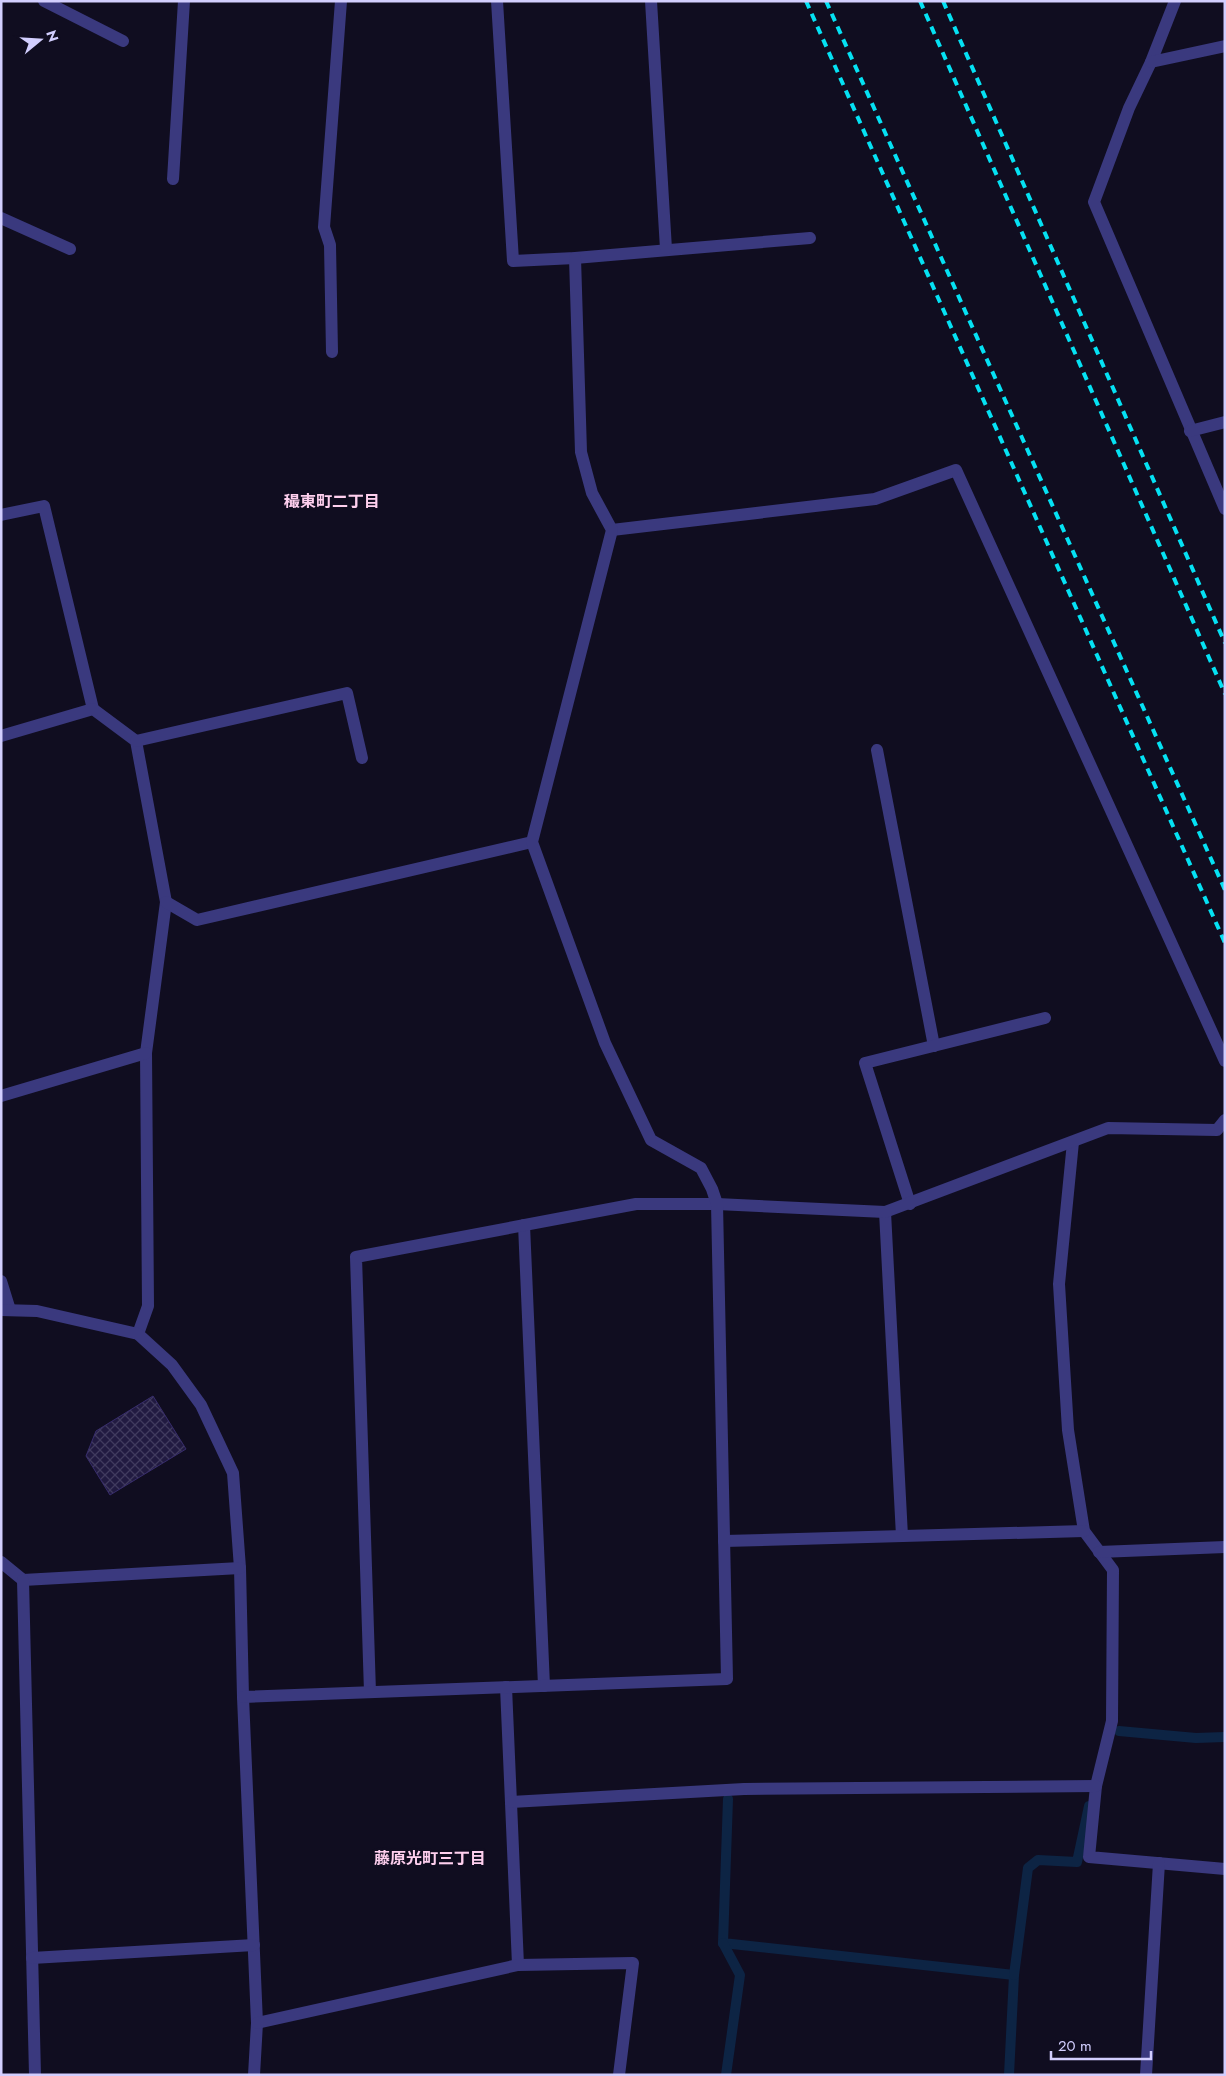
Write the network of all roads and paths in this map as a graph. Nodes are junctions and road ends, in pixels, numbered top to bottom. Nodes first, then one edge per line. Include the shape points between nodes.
1 (44, 1) edge
2 (184, 1) edge
3 (341, 1) edge
4 (497, 1) edge
5 (651, 1) edge
6 (1175, 1) edge
7 (123, 41) dead end
8 (1225, 46) edge
9 (1151, 62) junction
10 (173, 179) dead end
11 (1, 218) edge
12 (810, 238) dead end
13 (70, 249) dead end
14 (666, 249) junction
15 (575, 258) junction
16 (332, 352) dead end
17 (1225, 422) edge
18 (1190, 431) junction
19 (1225, 509) edge
20 (1, 515) edge
21 (612, 530) junction
22 (93, 709) junction
23 (1, 736) edge
24 (136, 741) junction
25 (877, 750) dead end
26 (362, 758) dead end
27 (532, 842) junction
28 (166, 902) junction
29 (1045, 1018) dead end
30 (934, 1046) junction
31 (146, 1053) junction
32 (1225, 1061) edge
33 (1, 1096) edge
34 (1225, 1120) edge
35 (1073, 1142) junction
36 (717, 1204) junction
37 (910, 1204) junction
38 (885, 1212) junction
39 (524, 1225) junction
40 (1, 1281) edge
41 (6, 1310) edge
42 (138, 1334) junction
43 (1084, 1531) junction
44 (902, 1536) junction
45 (724, 1541) junction
46 (1225, 1548) edge
47 (1099, 1552) junction
48 (1, 1562) edge
49 (240, 1568) junction
50 (23, 1580) junction
51 (544, 1686) junction
52 (506, 1687) junction
53 (370, 1692) junction
54 (242, 1697) junction
55 (1096, 1786) junction
56 (511, 1802) junction
57 (1159, 1863) junction
58 (1225, 1869) edge
59 (254, 1945) junction
60 (32, 1958) junction
61 (518, 1965) junction
62 (257, 2023) junction
63 (35, 2075) edge
64 (254, 2075) edge
65 (619, 2075) edge
66 (1146, 2075) edge

1 - 7 street
2 - 10 street
3 - 16 street via 324,227 330,245
4 - 15 street via 513,261
5 - 14 street
6 - 9 street
8 - 9 street
9 - 18 street via 1129,108 1094,202
11 - 13 street
12 - 14 street
14 - 15 street
15 - 21 street via 582,452 592,492
17 - 18 street
18 - 19 street
20 - 22 street via 44,506
21 - 27 street
21 - 32 street via 875,499 956,470
22 - 23 street
22 - 24 street
24 - 26 street via 347,693
24 - 28 street
25 - 30 street
27 - 28 street via 197,920
27 - 36 street via 605,1043 651,1140 701,1168
28 - 31 street
29 - 30 street
30 - 37 street via 865,1063
31 - 33 street
31 - 42 street via 148,1306
34 - 35 street via 1217,1130 1108,1128
35 - 37 street
35 - 43 street via 1059,1284 1068,1430
36 - 38 street
36 - 39 street via 636,1204
36 - 45 street
37 - 38 street
38 - 44 street
39 - 51 street
39 - 53 street via 356,1257
40 - 41 street
41 - 42 street via 37,1310
42 - 49 street via 172,1364 201,1405 233,1473
43 - 44 street
43 - 47 street
44 - 45 street
45 - 51 street via 728,1679
46 - 47 street
47 - 55 street via 1113,1570 1112,1721
48 - 50 street
49 - 50 street
49 - 54 street
50 - 60 street
51 - 52 street
52 - 53 street
52 - 56 street
53 - 54 street
54 - 59 street
55 - 56 street via 744,1789
55 - 57 street via 1089,1857
56 - 61 street
57 - 58 street
57 - 66 street
59 - 60 street
59 - 62 street
60 - 63 street
61 - 62 street
61 - 65 street via 633,1963
62 - 64 street

